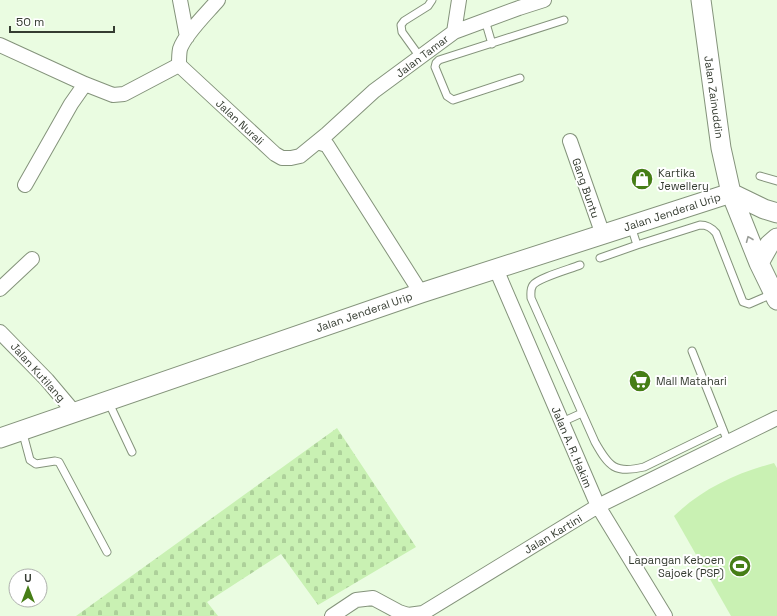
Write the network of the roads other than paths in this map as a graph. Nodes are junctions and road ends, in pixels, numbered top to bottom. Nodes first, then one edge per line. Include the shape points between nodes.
1 (180, 0) edge
2 (218, 0) edge
3 (432, 0) edge
4 (459, 0) edge
5 (506, 0) edge
6 (544, 0) edge
7 (701, 0) edge
8 (519, 8) junction
9 (484, 20) junction
10 (564, 20) dead end
11 (454, 32) junction
12 (187, 37) junction
13 (492, 44) junction
14 (0, 45) edge
15 (420, 57) junction
16 (179, 65) junction
17 (520, 78) dead end
18 (85, 84) junction
19 (570, 141) dead end
20 (317, 142) junction
21 (760, 176) dead end
22 (777, 181) edge
23 (25, 184) dead end
24 (731, 193) junction
25 (777, 213) edge
26 (631, 226) junction
27 (603, 235) junction
28 (777, 238) edge
29 (637, 245) junction
30 (600, 258) dead end
31 (32, 259) dead end
32 (759, 263) junction
33 (580, 265) dead end
34 (496, 269) junction
35 (0, 289) edge
36 (421, 293) junction
37 (776, 297) edge
38 (0, 332) edge
39 (692, 351) dead end
40 (108, 400) junction
41 (74, 412) junction
42 (582, 413) junction
43 (777, 418) edge
44 (562, 422) junction
45 (722, 429) junction
46 (22, 430) junction
47 (0, 438) edge
48 (728, 442) junction
49 (132, 452) dead end
50 (598, 506) junction
51 (107, 552) dead end
52 (332, 616) edge
53 (665, 616) edge

1 - 12 street
2 - 12 street
3 - 15 lane via 428,6 404,21 402,25 402,32
4 - 11 street
5 - 8 street
6 - 8 street, Jalan Tamar
7 - 24 street, Jalan Zainuddin via 721,148
8 - 9 street, Jalan Tamar
9 - 11 street, Jalan Tamar
9 - 13 lane
10 - 13 lane
11 - 15 street, Jalan Tamar
12 - 16 street via 180,51
13 - 17 lane via 436,63 436,71 447,96 453,100
14 - 18 street
15 - 20 street, Jalan Tamar via 374,91
16 - 18 street via 118,96
16 - 20 street, Jalan Nurali via 282,158 300,156
18 - 23 street
19 - 27 street, Gang Buntu
20 - 36 street via 326,146
21 - 22 lane
24 - 25 street
24 - 26 street, Jalan Jenderal Urip
32 -> 24 street, Jalan Zainuddin
26 - 27 street, Jalan Jenderal Urip
26 - 29 lane
27 - 34 street, Jalan Jenderal Urip
28 - 32 street via 769,245
29 - 30 lane
29 - 37 lane via 706,225 716,233 743,302 749,304
31 - 35 street
32 - 37 street, Jalan Zainuddin
33 - 42 lane via 539,280 530,291
34 - 36 street, Jalan Jenderal Urip
34 - 44 street, Jalan A. R. Hakim
36 - 40 street, Jalan Jenderal Urip
38 - 41 street, Jalan Kutilang
39 - 45 lane
40 - 41 street, Jalan Jenderal Urip
40 - 49 lane
41 - 46 street, Jalan Jenderal Urip
42 - 44 lane
42 - 45 lane via 601,453 615,468 621,470 644,467
43 - 48 street, Jalan Kartini
44 - 50 street, Jalan A. R. Hakim
45 - 48 lane
46 - 47 street, Jalan Jenderal Urip
46 - 51 lane via 30,460 36,464 59,462
48 - 50 street, Jalan Kartini
50 - 52 street, Jalan Kartini via 423,613 399,612 373,598 356,600
50 - 53 street, Jalan A. R. Hakim

